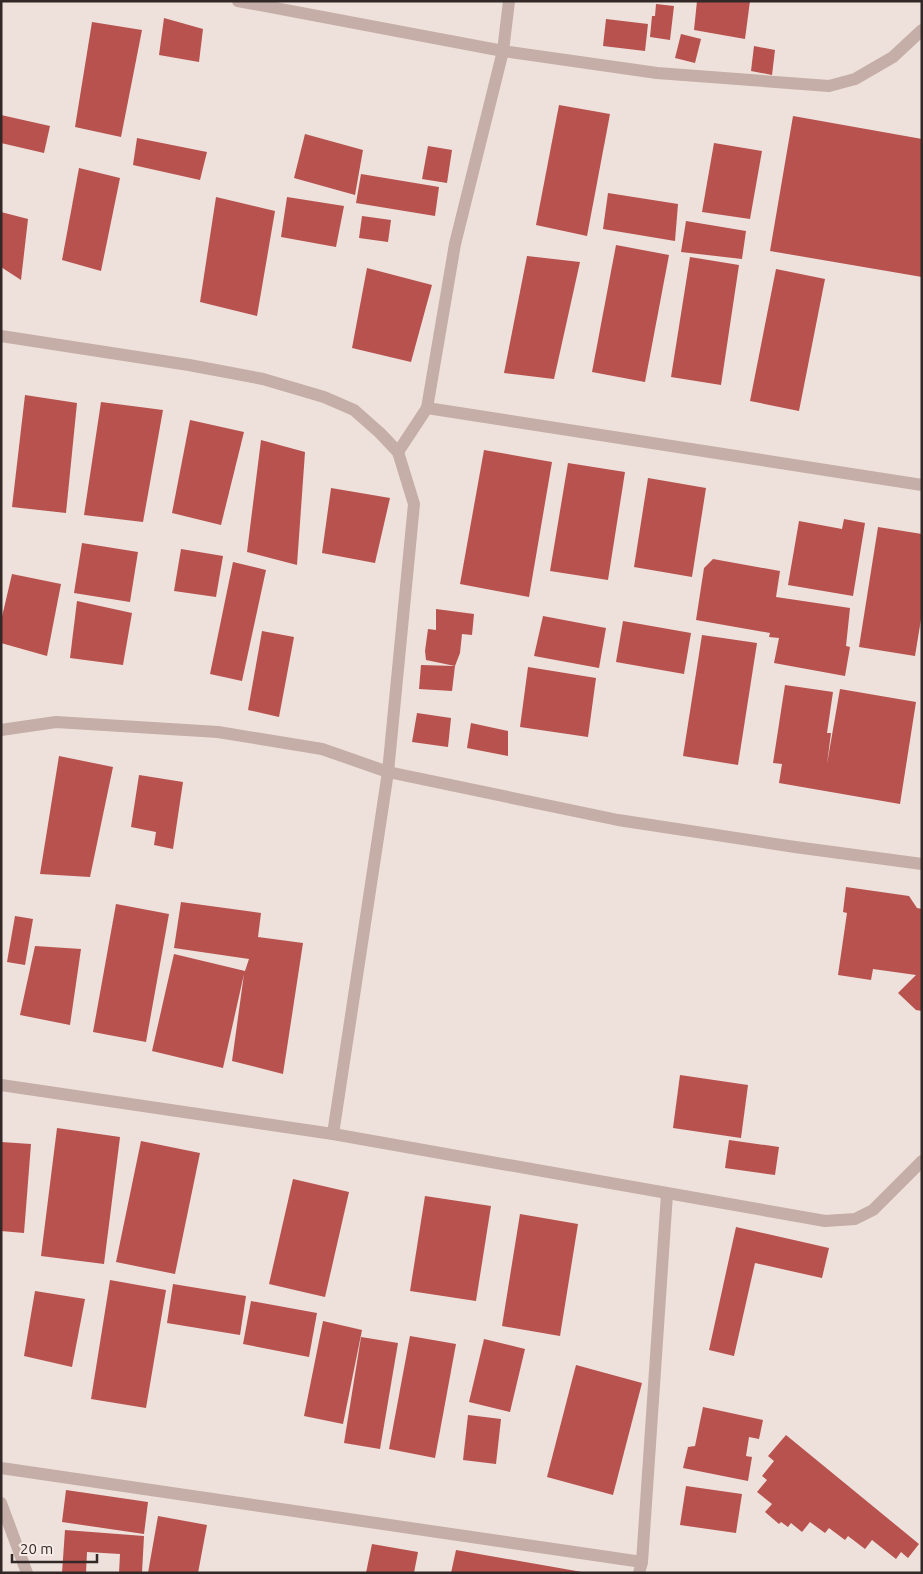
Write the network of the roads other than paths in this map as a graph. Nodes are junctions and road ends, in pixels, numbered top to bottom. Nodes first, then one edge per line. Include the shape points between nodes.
1 (238, 1) edge
2 (509, 1) edge
3 (922, 30) edge
4 (503, 51) junction
5 (1, 336) edge
6 (427, 408) junction
7 (398, 452) junction
8 (922, 485) edge
9 (1, 730) edge
10 (388, 772) junction
11 (922, 864) edge
12 (1, 1085) edge
13 (333, 1134) junction
14 (922, 1161) edge
15 (668, 1194) junction
16 (1, 1468) edge
17 (1, 1503) edge
18 (641, 1567) edge
19 (26, 1573) edge

1 - 4 street
2 - 4 street
3 - 4 street via 893,57 855,79 830,86 657,73
4 - 6 street via 455,244
5 - 7 street via 235,373 324,396 354,410
6 - 7 street
6 - 8 street
7 - 10 street via 414,504
9 - 10 street via 56,722 218,732 322,749
10 - 11 street via 618,820
10 - 13 street
12 - 13 street
13 - 15 street
14 - 15 street via 874,1210 855,1219 825,1221
15 - 18 street
16 - 18 street
17 - 19 street

